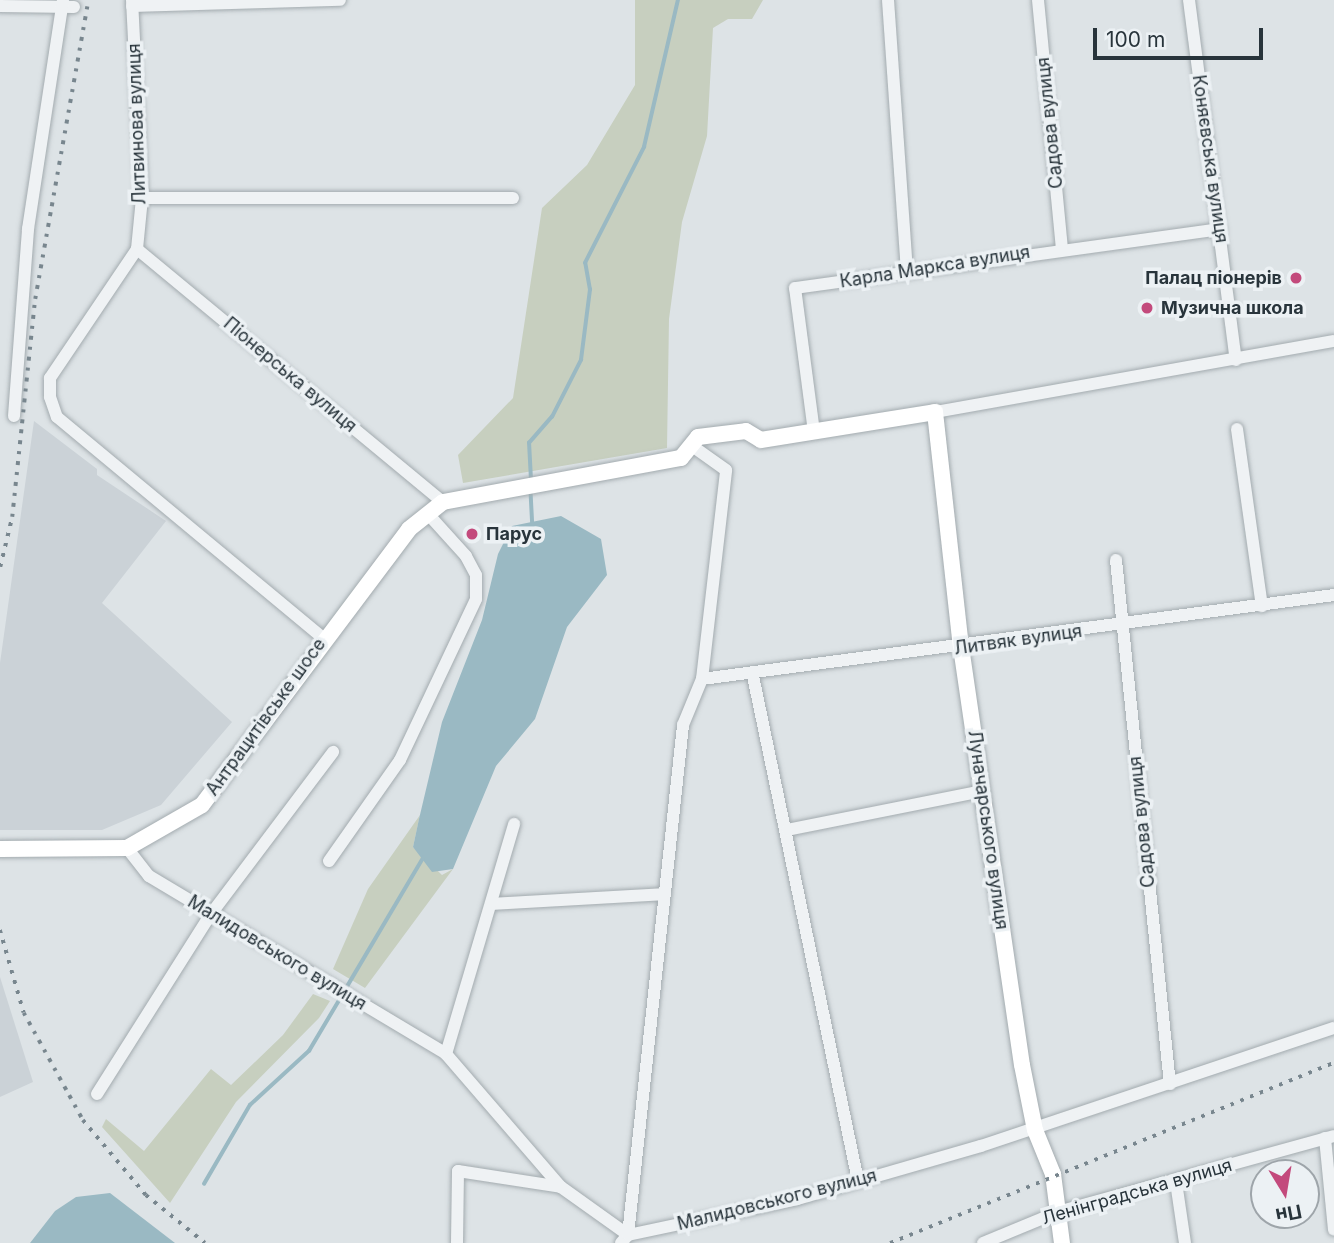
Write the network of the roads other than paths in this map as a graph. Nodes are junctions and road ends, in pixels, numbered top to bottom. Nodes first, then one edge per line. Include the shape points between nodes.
1 (316, 0) edge
2 (340, 0) edge
3 (888, 0) edge
4 (1038, 0) edge
5 (1189, 0) edge
6 (132, 3) edge
7 (66, 4) edge
8 (0, 6) edge
9 (142, 198) junction
10 (513, 198) dead end
11 (1220, 229) junction
12 (1062, 247) junction
13 (137, 249) junction
14 (907, 272) junction
15 (1334, 341) edge
16 (1236, 360) junction
17 (935, 412) junction
18 (14, 415) dead end
19 (1237, 429) dead end
20 (814, 432) junction
21 (686, 452) junction
22 (443, 502) junction
23 (428, 514) junction
24 (1116, 560) dead end
25 (1334, 595) edge
26 (1262, 606) junction
27 (1121, 626) junction
28 (323, 638) junction
29 (961, 647) junction
30 (753, 676) junction
31 (702, 679) junction
32 (333, 752) dead end
33 (982, 791) junction
34 (514, 824) dead end
35 (787, 830) junction
36 (127, 848) junction
37 (0, 849) edge
38 (329, 861) dead end
39 (665, 894) junction
40 (492, 904) junction
41 (211, 914) junction
42 (1334, 1028) edge
43 (446, 1054) junction
44 (1170, 1084) junction
45 (97, 1094) dead end
46 (1035, 1130) junction
47 (1329, 1137) edge
48 (858, 1181) junction
49 (1176, 1182) junction
50 (561, 1187) junction
51 (1058, 1212) junction
52 (1334, 1230) edge
53 (625, 1239) edge
54 (457, 1243) edge
55 (983, 1243) edge
56 (1062, 1243) edge
57 (1185, 1243) edge

1 - 2 street
1 - 6 street
3 - 14 street
4 - 12 street, Садова вулиця
5 - 11 street, Коняєвська вулиця
6 - 9 street, Литвинова вулиця
7 - 8 street
7 - 18 street via 28,229
9 - 10 street
9 - 13 street, Литвинова вулиця
11 - 12 street, Карла Маркса вулиця
11 - 16 street, Коняєвська вулиця
12 - 14 street, Карла Маркса вулиця
13 - 22 street, Піонерська вулиця
13 - 28 street via 50,378 57,417
14 - 20 street, Карла Маркса вулиця via 795,288
15 - 16 street
16 - 17 street
17 - 20 main road
17 - 29 main road, Луначарського вулиця
19 - 26 street
20 - 21 main road via 761,440 746,431 698,436
21 - 22 main road
21 - 31 street via 726,470
22 - 23 main road, Антрацитівське шосе
23 - 28 main road, Антрацитівське шосе
23 - 38 street via 466,556 476,575 476,598 400,760
24 - 27 street, Садова вулиця
25 - 26 street, Литвяк вулиця
26 - 27 street, Литвяк вулиця
27 - 29 street, Литвяк вулиця
27 - 44 street, Садова вулиця
28 - 36 main road, Антрацитівське шосе via 202,805
29 - 30 street, Литвяк вулиця
29 - 33 main road, Луначарського вулиця
30 - 31 street, Литвяк вулиця
30 - 35 street
31 - 39 street via 683,724
32 - 41 street
33 - 35 street
33 - 46 main road, Луначарського вулиця
34 - 40 street
35 - 48 street
36 - 37 main road, Антрацитівське шосе
36 - 41 street, Малидовського вулиця via 149,876
39 - 40 street
39 - 53 street
40 - 43 street
41 - 43 street, Малидовського вулиця
41 - 45 street
42 - 44 street, Малидовського вулиця
43 - 50 street, Малидовського вулиця
44 - 46 street, Малидовського вулиця
46 - 48 street, Малидовського вулиця
46 - 51 main road, Луначарського вулиця via 1053,1174
47 - 49 street, Ленінградська вулиця
47 - 52 street
48 - 53 street, Малидовського вулиця
49 - 51 street, Ленінградська вулиця
49 - 57 street
50 - 53 street, Малидовського вулиця
50 - 54 street via 457,1171
51 - 55 street, Ленінградська вулиця
51 - 56 main road, Луначарського вулиця

